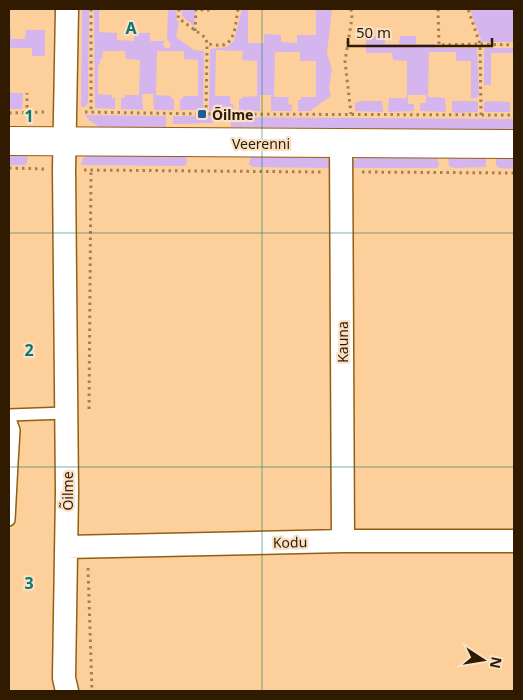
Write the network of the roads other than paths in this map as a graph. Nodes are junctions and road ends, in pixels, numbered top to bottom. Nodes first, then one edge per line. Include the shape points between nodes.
1 (66, 9) edge
2 (9, 141) edge
3 (65, 141) junction
4 (341, 143) junction
5 (514, 144) edge
6 (66, 413) junction
7 (9, 415) edge
8 (10, 463) edge
9 (9, 520) edge
10 (343, 541) junction
11 (514, 542) edge
12 (77, 547) junction
13 (67, 691) edge

1 - 3 street, Õilme
2 - 3 street, Veerenni
3 - 4 street, Veerenni
3 - 6 street, Õilme
4 - 5 street, Veerenni
4 - 10 street, Kauna
6 - 7 lane
6 - 12 street, Õilme
7 - 8 lane via 14,430
8 - 9 lane
10 - 11 street, Kodu
10 - 12 street, Kodu
12 - 13 street, Õilme via 64,678

